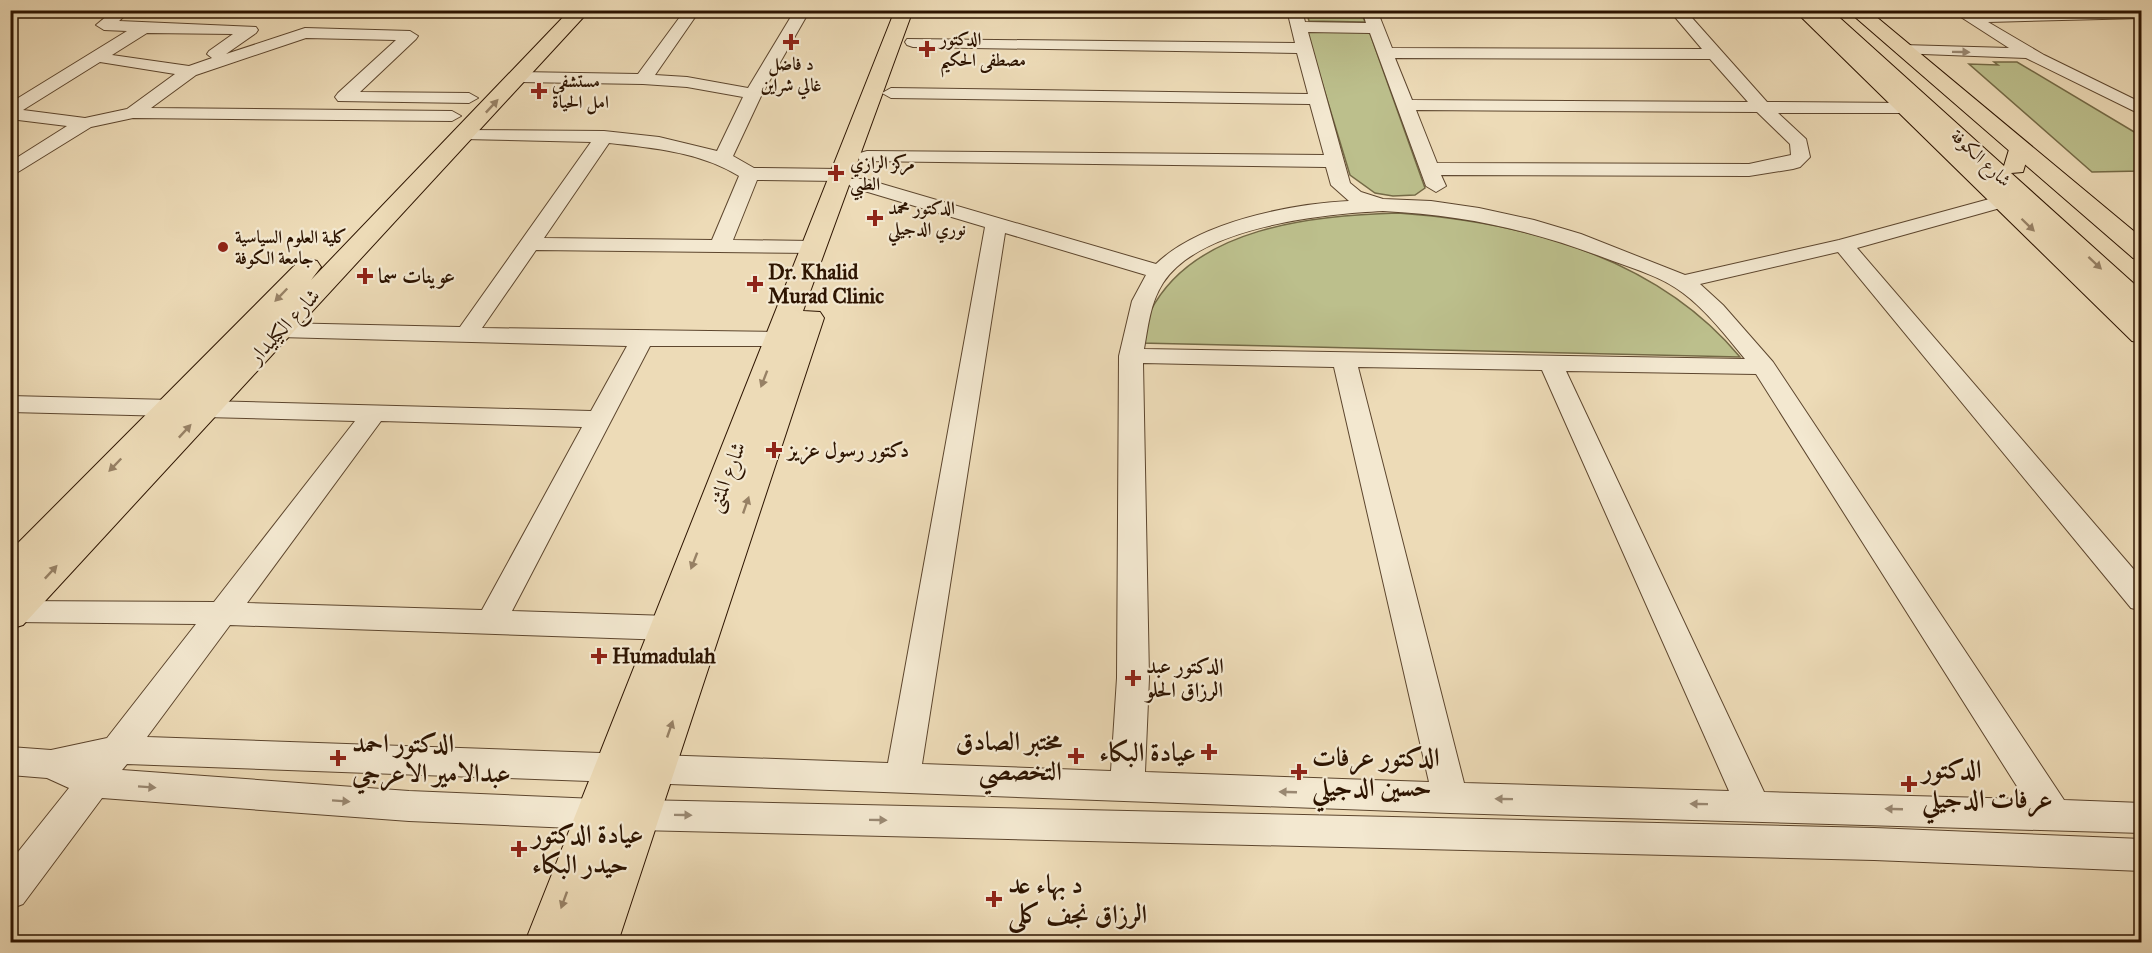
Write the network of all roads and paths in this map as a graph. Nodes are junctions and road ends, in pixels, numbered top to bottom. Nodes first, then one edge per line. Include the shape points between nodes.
1 (124, 10) edge
2 (554, 10) edge
3 (582, 10) edge
4 (693, 10) edge
5 (803, 10) edge
6 (1369, 10) edge
7 (1676, 10) edge
8 (1803, 10) edge
9 (1820, 10) edge
10 (1839, 10) edge
11 (1857, 10) edge
12 (1963, 14) edge
13 (2142, 14) edge
14 (1296, 19) edge
15 (912, 20) edge
16 (144, 28) junction
17 (1376, 28) junction
18 (1304, 48) junction
19 (1903, 50) junction
20 (1385, 53) junction
21 (2029, 53) junction
22 (1715, 54) junction
23 (96, 57) junction
24 (190, 71) junction
25 (519, 76) junction
26 (643, 79) junction
27 (2074, 89) dead end
28 (753, 93) junction
29 (891, 93) junction
30 (1318, 99) junction
31 (1405, 105) junction
32 (1762, 106) junction
33 (1905, 108) junction
34 (2142, 110) edge
35 (133, 112) junction
36 (10, 113) edge
37 (462, 116) junction
38 (85, 123) junction
39 (2142, 126) edge
40 (1927, 129) junction
41 (433, 135) junction
42 (604, 137) junction
43 (1970, 148) junction
44 (2017, 157) junction
45 (723, 158) junction
46 (1335, 161) junction
47 (1429, 169) junction
48 (10, 171) edge
49 (750, 174) junction
50 (421, 179) junction
51 (2004, 201) junction
52 (840, 202) junction
53 (1400, 206) junction
54 (383, 220) junction
55 (353, 221) junction
56 (996, 223) junction
57 (528, 244) junction
58 (1843, 244) junction
59 (719, 247) junction
60 (2142, 252) edge
61 (1160, 272) junction
62 (2142, 276) edge
63 (1682, 282) junction
64 (2109, 303) junction
65 (2142, 306) edge
66 (2142, 318) edge
67 (279, 330) junction
68 (466, 335) junction
69 (2142, 335) edge
70 (642, 339) junction
71 (779, 339) junction
72 (1131, 356) junction
73 (1344, 358) junction
74 (1550, 362) junction
75 (1764, 367) junction
76 (10, 404) edge
77 (171, 408) junction
78 (205, 409) junction
79 (374, 413) junction
80 (599, 419) junction
81 (10, 573) edge
82 (2142, 600) edge
83 (13, 613) edge
84 (222, 613) junction
85 (490, 622) junction
86 (669, 628) junction
87 (118, 750) junction
88 (10, 761) edge
89 (401, 761) junction
90 (51, 764) junction
91 (656, 769) junction
92 (614, 770) junction
93 (903, 777) junction
94 (93, 783) junction
95 (1127, 786) junction
96 (1450, 798) junction
97 (376, 803) junction
98 (1753, 805) junction
99 (1854, 807) junction
100 (596, 814) junction
101 (639, 814) junction
102 (2054, 815) junction
103 (2142, 818) edge
104 (1874, 844) junction
105 (2142, 855) edge
106 (10, 892) edge
107 (548, 942) edge
108 (594, 942) edge

1 - 16 street via 104,25
2 - 37 main road, شارع الكيليدار
3 - 25 main road, شارع الكيليدار
4 - 26 street
5 - 28 street
6 - 17 street
7 - 22 street
8 - 33 main road
9 - 43 main road, شارع الكوفة
10 - 44 main road, شارع الكوفة
11 - 19 main road
12 - 13 street
12 - 21 street
14 - 17 street
14 - 18 street
15 - 18 street
15 - 29 main road, شارع المثنى
15 - 52 main road, شارع المثنى
16 - 23 street
16 - 24 street via 250,30
17 - 20 street
18 - 30 street
19 -> 21 street
19 - 44 main road
20 - 22 street
20 - 31 street
21 - 34 street
22 - 32 street
23 - 24 street
23 - 36 street
24 - 35 street
24 - 37 street via 305,33 410,36 344,96
25 - 26 street
37 -> 25 main road, شارع الكيليدار
26 - 28 street
27 - 39 street
28 - 45 street
29 - 30 street
29 - 52 main road, شارع المثنى
30 - 46 street
31 - 32 street
31 - 47 street
32 - 33 street
32 - 47 street via 1798,143 1801,157 1793,163 1749,170
33 - 40 main road
35 - 37 street
35 - 38 street
36 - 38 street
37 - 41 main road, شارع الكيليدار
37 - 42 street
37 - 50 main road, شارع الكيليدار
38 - 48 street
40 - 43 main road
40 - 51 main road
41 - 50 main road via 435,143 398,184 410,185
41 - 55 main road, شارع الكيليدار
42 - 45 street via 659,143
42 - 57 street
43 -> 65 main road, شارع الكوفة
44 - 60 main road
44 - 62 main road, شارع الكوفة
45 - 49 street
46 - 52 street
46 - 53 street via 1345,191
47 - 53 street via 1436,199
49 - 52 street
49 - 59 street
50 - 54 main road, شارع الكيليدار
51 - 58 street
51 -> 64 main road
52 - 56 street
52 - 59 street
52 - 71 main road, شارع المثنى
91 -> 52 main road, شارع المثنى
53 - 61 street via 1323,208 1280,215 1222,234 1190,250
53 - 63 street via 1457,209 1524,223 1598,247
54 - 55 main road via 384,216 374,213
54 - 67 main road, شارع الكيليدار
55 -> 77 main road, شارع الكيليدار
56 - 61 street
56 - 93 street
57 - 59 street
57 - 68 street
58 - 63 street
58 - 82 street
61 - 72 street via 1141,307
63 - 75 street
64 - 66 main road
64 - 69 main road
67 - 68 street
67 - 78 main road, شارع الكيليدار
68 - 70 street
70 - 71 street
70 - 80 street
71 -> 86 main road, شارع المثنى
72 - 73 street
72 - 95 street via 1133,678
73 - 74 street
73 - 96 street
74 - 75 street
74 - 98 street
75 - 102 street
76 - 77 street
77 -> 81 main road, شارع الكيليدار
78 - 79 street
83 -> 78 main road, شارع الكيليدار
79 - 80 street
79 - 84 street
80 - 85 street
83 - 84 street
84 - 85 street
84 - 87 street
85 - 86 street
86 - 92 main road, شارع المثنى
87 - 89 street
87 - 90 street
87 - 94 street
88 - 90 street
89 - 92 street
89 - 97 street
90 - 94 street
91 - 92 street
91 - 93 street
91 - 101 main road, شارع المثنى
92 - 100 main road, شارع المثنى
93 - 95 street
94 -> 97 street
94 - 106 street
96 -> 95 street
98 -> 96 street
97 - 100 street
98 - 99 street
102 -> 99 street
99 - 104 street
100 - 101 street
100 -> 107 main road, شارع المثنى
101 -> 104 street
101 - 108 main road, شارع المثنى
102 - 103 street
104 - 105 street

